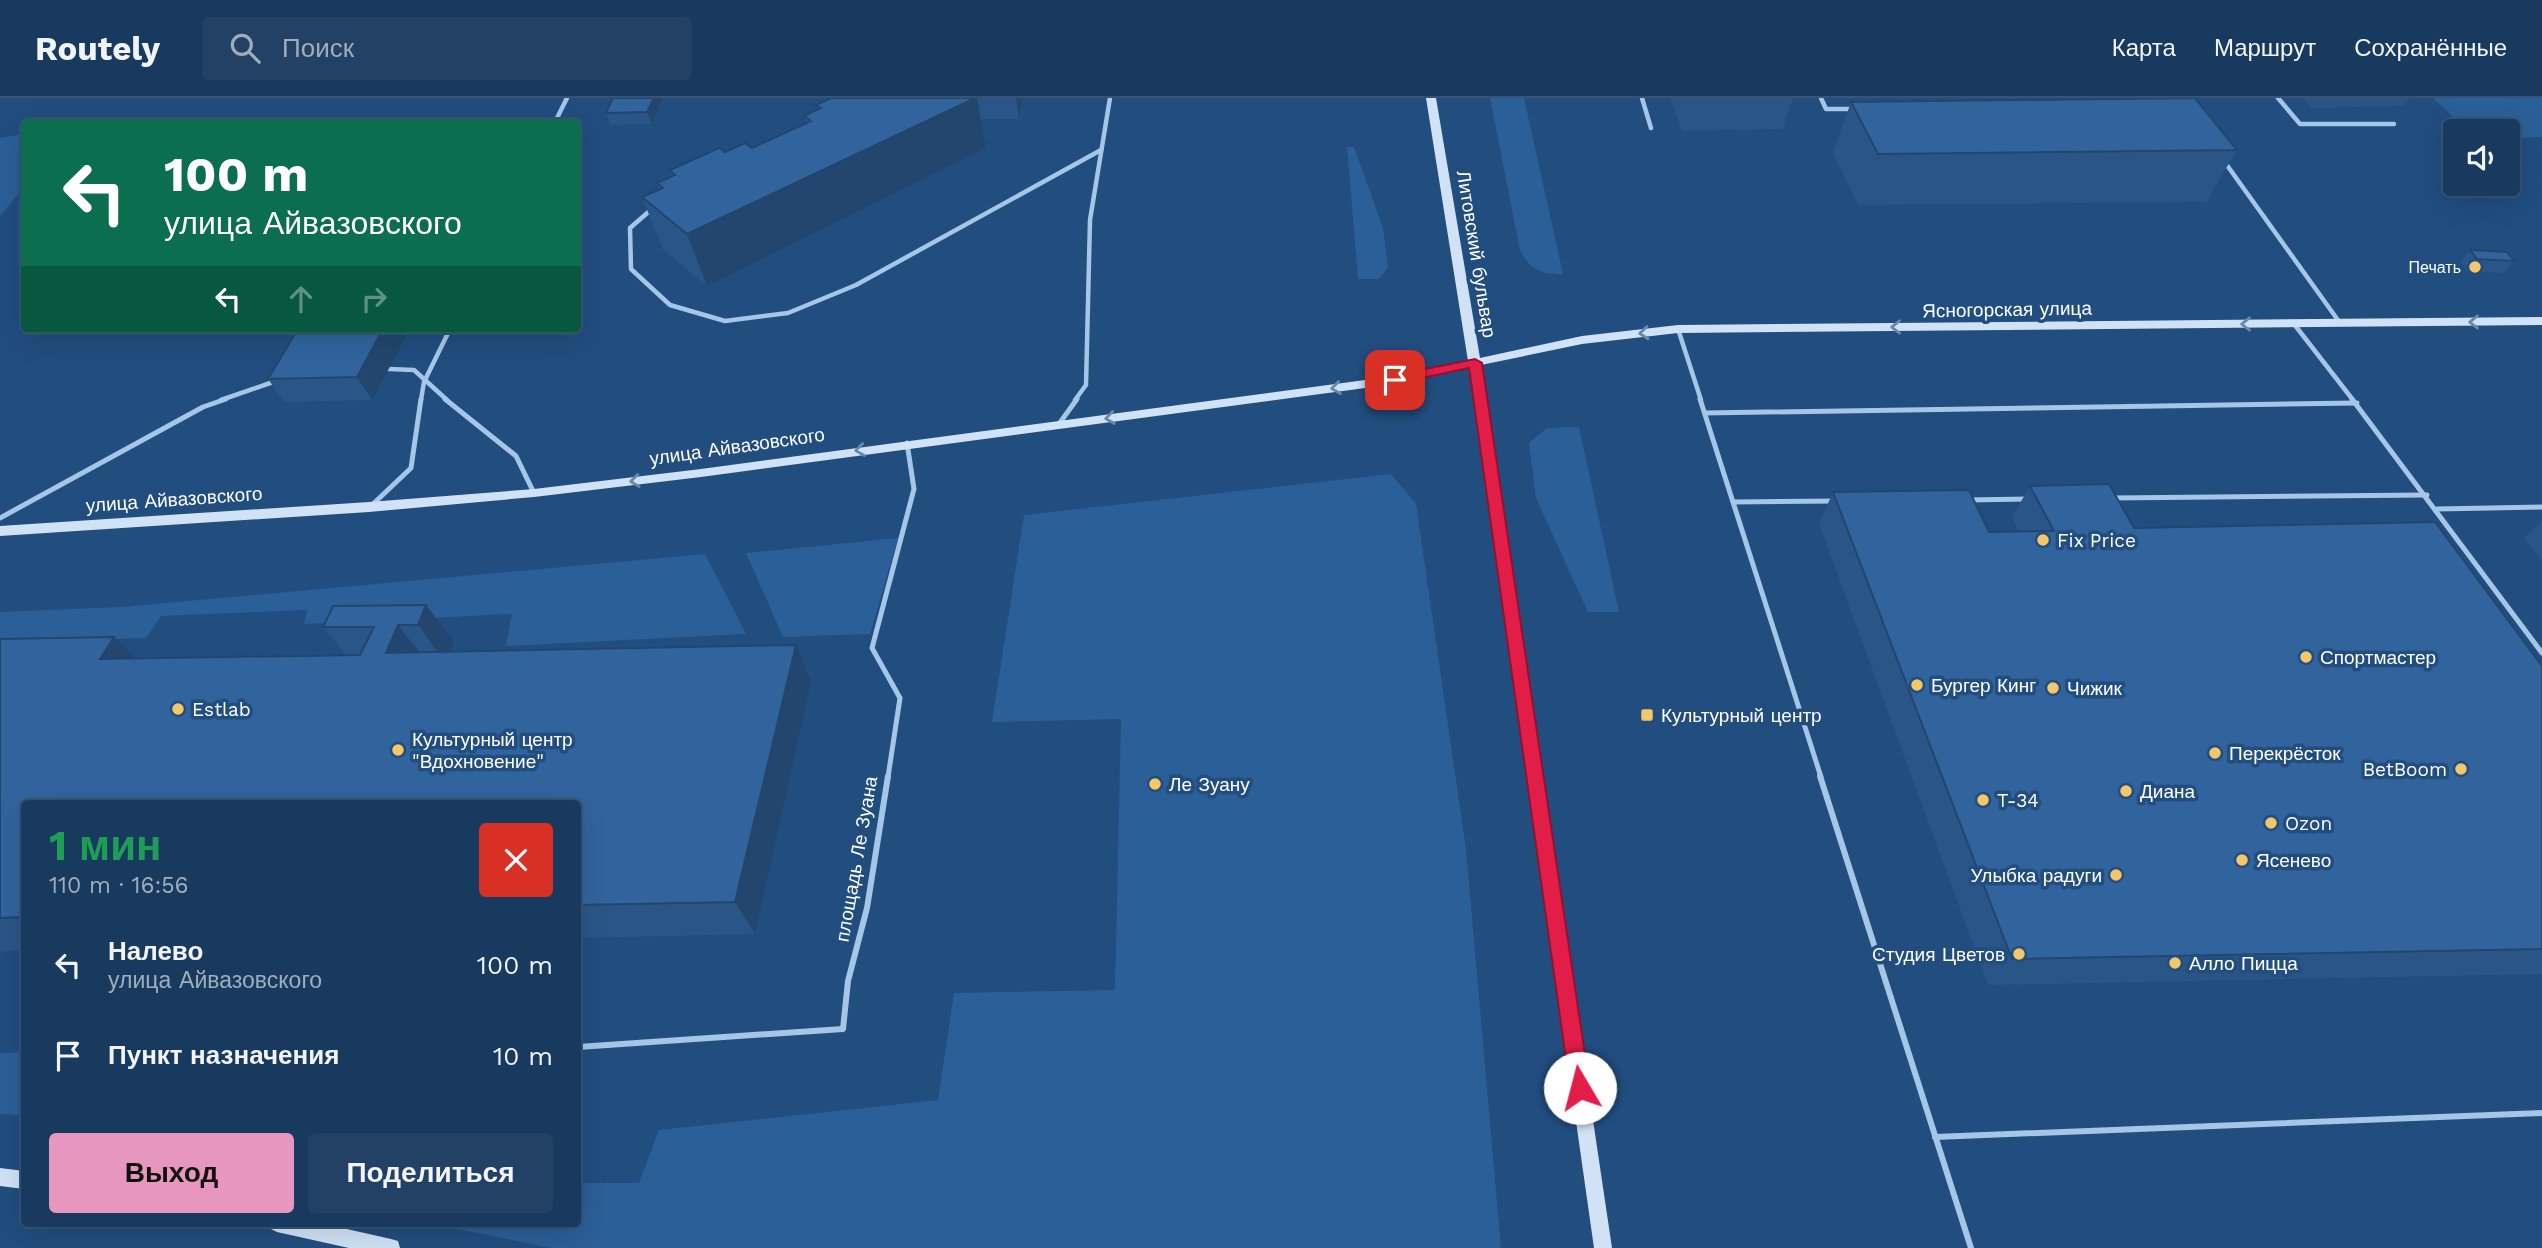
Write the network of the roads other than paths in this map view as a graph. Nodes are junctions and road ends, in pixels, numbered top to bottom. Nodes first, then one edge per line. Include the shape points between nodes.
1 (567, 98) edge
2 (1110, 98) edge
3 (1431, 98) edge
4 (1642, 98) edge
5 (1821, 98) edge
6 (2278, 98) edge
7 (1867, 109) edge
8 (556, 119) edge
9 (2394, 124) dead end
10 (1651, 128) dead end
11 (1101, 150) junction
12 (2217, 150) edge
13 (659, 203) edge
14 (2542, 321) edge
15 (2340, 323) junction
16 (2294, 324) junction
17 (1678, 329) junction
18 (448, 333) edge
19 (1475, 363) junction
20 (388, 369) dead end
21 (278, 381) edge
22 (424, 382) junction
23 (2357, 403) junction
24 (1704, 413) junction
25 (1059, 424) junction
26 (907, 443) junction
27 (534, 493) junction
28 (2427, 495) junction
29 (2108, 498) edge
30 (2038, 499) edge
31 (1955, 500) edge
32 (1844, 501) edge
33 (1733, 502) junction
34 (369, 507) junction
35 (2542, 507) edge
36 (2437, 509) junction
37 (0, 517) edge
38 (0, 531) edge
39 (2542, 653) edge
40 (581, 1047) edge
41 (2542, 1113) edge
42 (1935, 1137) junction
43 (0, 1177) edge
44 (21, 1180) edge
45 (296, 1227) edge
46 (391, 1248) edge
47 (1603, 1248) edge
48 (1971, 1248) edge

1 - 8 lane
2 - 11 lane
3 - 19 main road, Литовский бульвар
4 - 10 lane
5 - 7 lane via 1826,109
6 - 9 lane via 2300,124
11 - 13 lane via 856,285 788,313 725,321 670,305 631,269 630,228
11 - 25 lane via 1090,220 1086,385
12 - 15 lane
14 -> 15 main road, Ясногорская улица
15 - 16 main road, Ясногорская улица
16 -> 17 main road, Ясногорская улица
16 - 23 lane
17 -> 19 main road, Ясногорская улица via 1582,340
17 - 24 lane
18 - 22 lane
19 -> 25 main road, улица Айвазовского via 1395,380
19 - 47 main road, Литовский бульвар
20 - 22 lane via 414,370
21 - 37 lane via 203,407
22 - 27 lane via 516,456
22 - 34 lane via 411,468
23 - 24 lane
23 - 28 lane
24 - 33 lane
25 - 26 main road, улица Айвазовского
26 -> 27 main road, улица Айвазовского
26 - 40 lane, площадь Ле Зуана via 914,489 872,648 900,698 843,1029
27 - 34 main road, улица Айвазовского
28 - 29 lane
28 - 36 lane
30 - 31 lane
32 - 33 lane
33 - 42 lane
34 - 38 main road, улица Айвазовского
35 - 36 lane
36 - 39 lane
41 - 42 lane
42 - 48 lane
43 - 44 main road
45 - 46 main road

